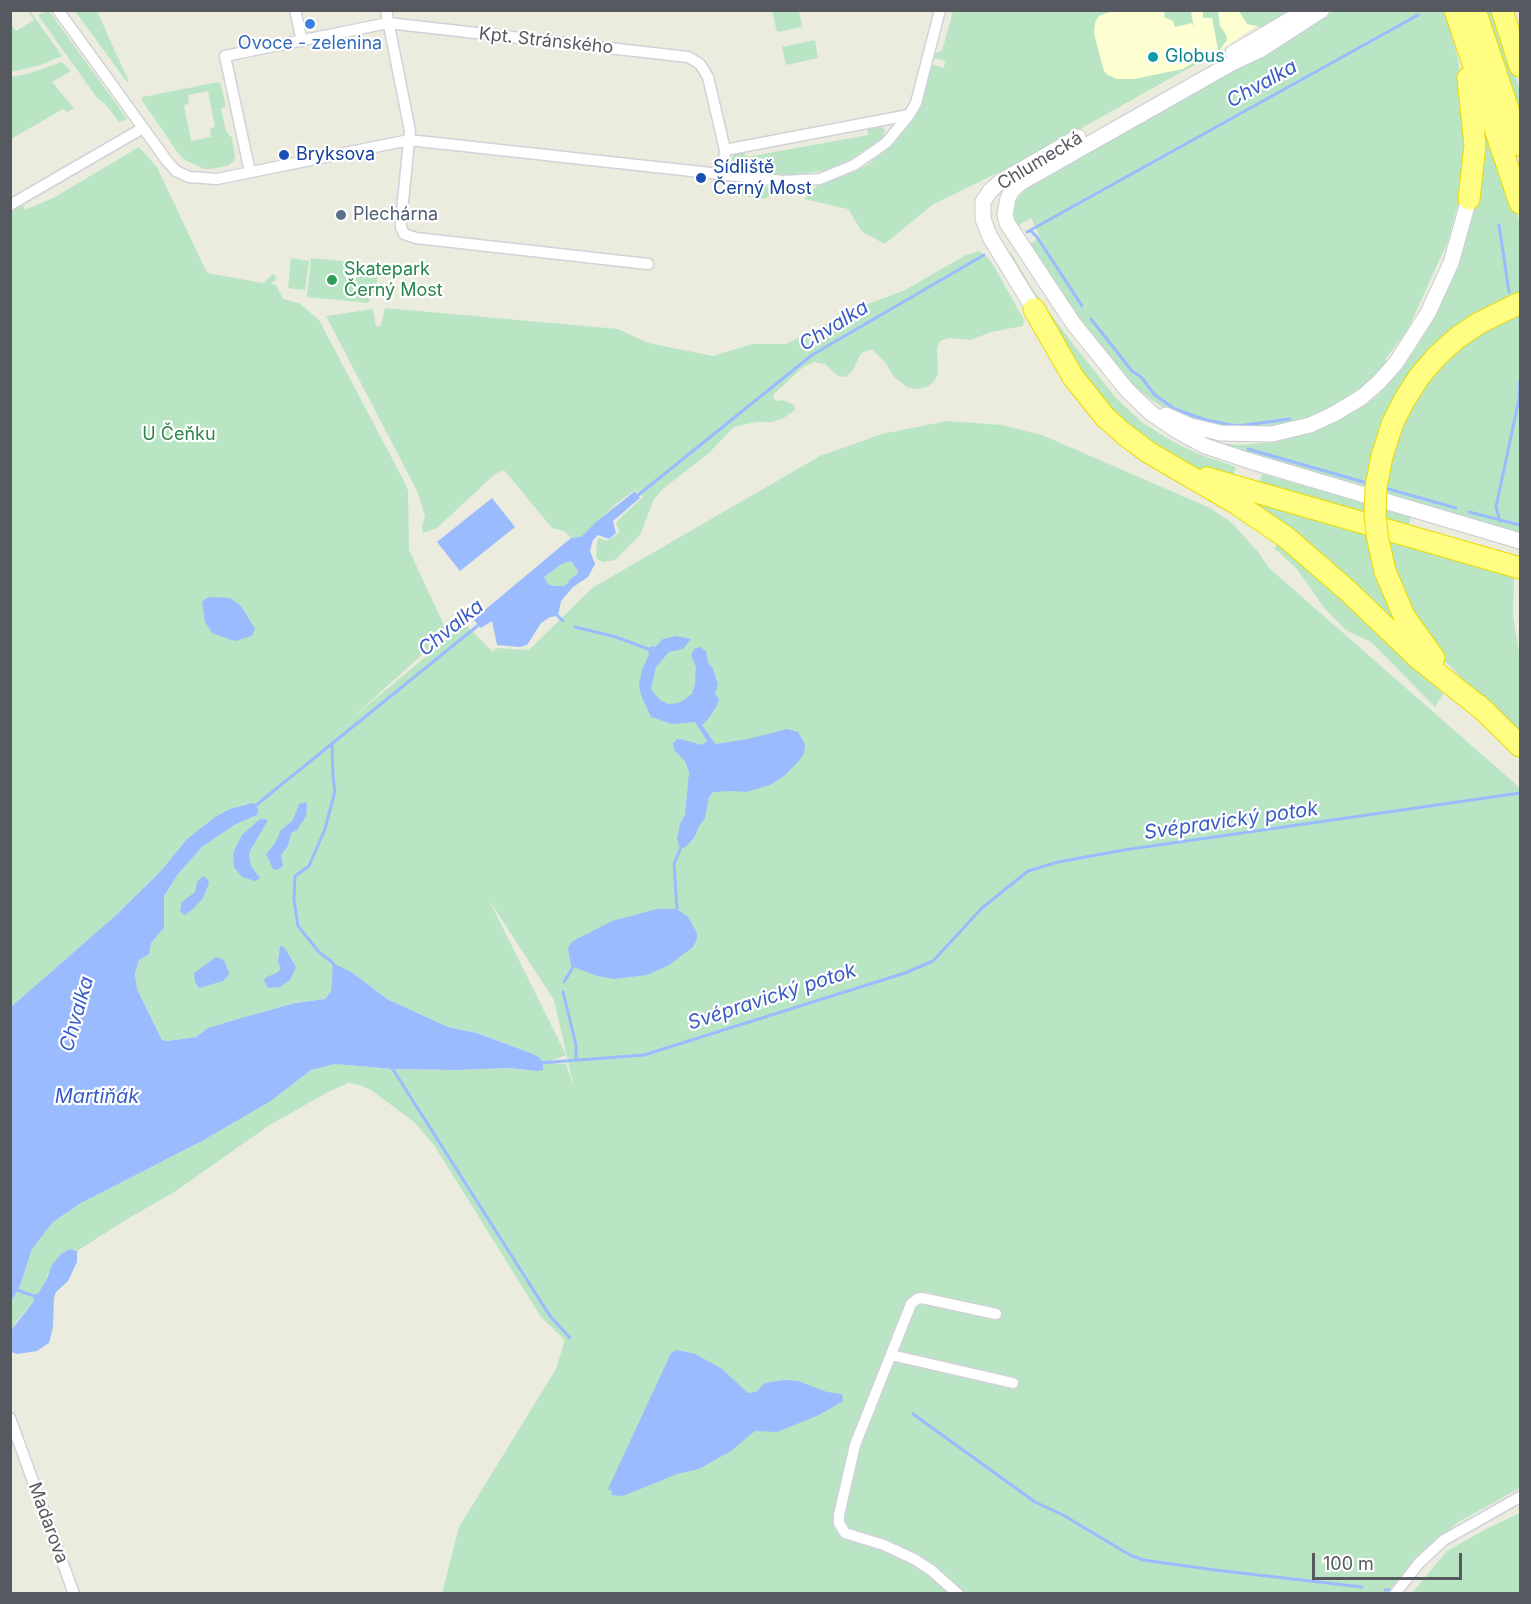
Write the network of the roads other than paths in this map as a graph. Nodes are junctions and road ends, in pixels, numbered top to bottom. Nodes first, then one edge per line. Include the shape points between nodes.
1 (58, 10) edge
2 (295, 10) edge
3 (386, 10) edge
4 (940, 10) edge
5 (1305, 10) edge
6 (1322, 10) edge
7 (1455, 10) edge
8 (1474, 10) edge
9 (1503, 14) edge
10 (388, 23) junction
11 (1463, 35) junction
12 (302, 41) junction
13 (1521, 50) edge
14 (1521, 66) edge
15 (909, 115) junction
16 (143, 128) junction
17 (409, 140) junction
18 (1521, 145) edge
19 (725, 150) junction
20 (250, 172) junction
21 (723, 173) junction
22 (1468, 199) joint
23 (1521, 203) edge
24 (10, 205) edge
25 (648, 264) dead end
26 (1521, 303) edge
27 (1034, 309) joint
28 (1113, 372) junction
29 (1148, 452) junction
30 (1521, 541) edge
31 (1521, 568) edge
32 (1487, 713) junction
33 (1521, 746) edge
34 (996, 1314) dead end
35 (891, 1355) junction
36 (1012, 1383) dead end
37 (10, 1418) edge
38 (1521, 1497) edge
39 (74, 1593) edge
40 (958, 1593) edge
41 (1395, 1593) edge

1 - 16 street
2 - 12 street
3 - 10 street
4 - 15 street via 916,103
5 - 27 main road, Chlumecká via 1025,167 990,191 982,208 987,231
6 - 28 main road, Chlumecká via 1260,50 1032,175 1010,194 1005,208 1007,223 1051,292
7 - 11 highway
8 - 18 highway
9 - 13 highway
9 - 14 highway
10 - 12 street, Kpt. Stránského
10 - 17 street
10 - 19 street, Kpt. Stránského via 688,57 700,64 708,77
11 - 22 highway via 1475,145
11 - 23 highway
12 - 20 street, Kpt. Stránského via 225,56
15 - 19 street
15 - 21 street via 886,143 854,165 820,178 783,181
16 - 20 street via 176,171 189,177 217,179
16 - 24 street
17 - 20 street
17 - 21 street
17 - 25 street via 400,221 408,237
19 - 21 street, Kpt. Stránského
22 - 28 main road via 1448,270 1415,337 1379,382 1334,414 1284,433 1210,432 1163,414
26 - 32 highway, bridge via 1467,330 1428,366 1398,411 1382,456 1376,488 1378,540 1384,571 1397,603 1418,639
27 - 29 highway, Chlumecká via 1089,399
28 - 30 main road via 1140,404 1162,422 1205,446
29 - 31 highway via 1218,481
29 - 32 highway via 1287,538 1418,658
32 - 33 highway
34 - 35 street via 917,1299
35 - 36 street
35 - 40 street via 855,1446 839,1523 845,1533 878,1542 914,1559
37 - 39 street, Madarova
38 - 41 street via 1444,1540

